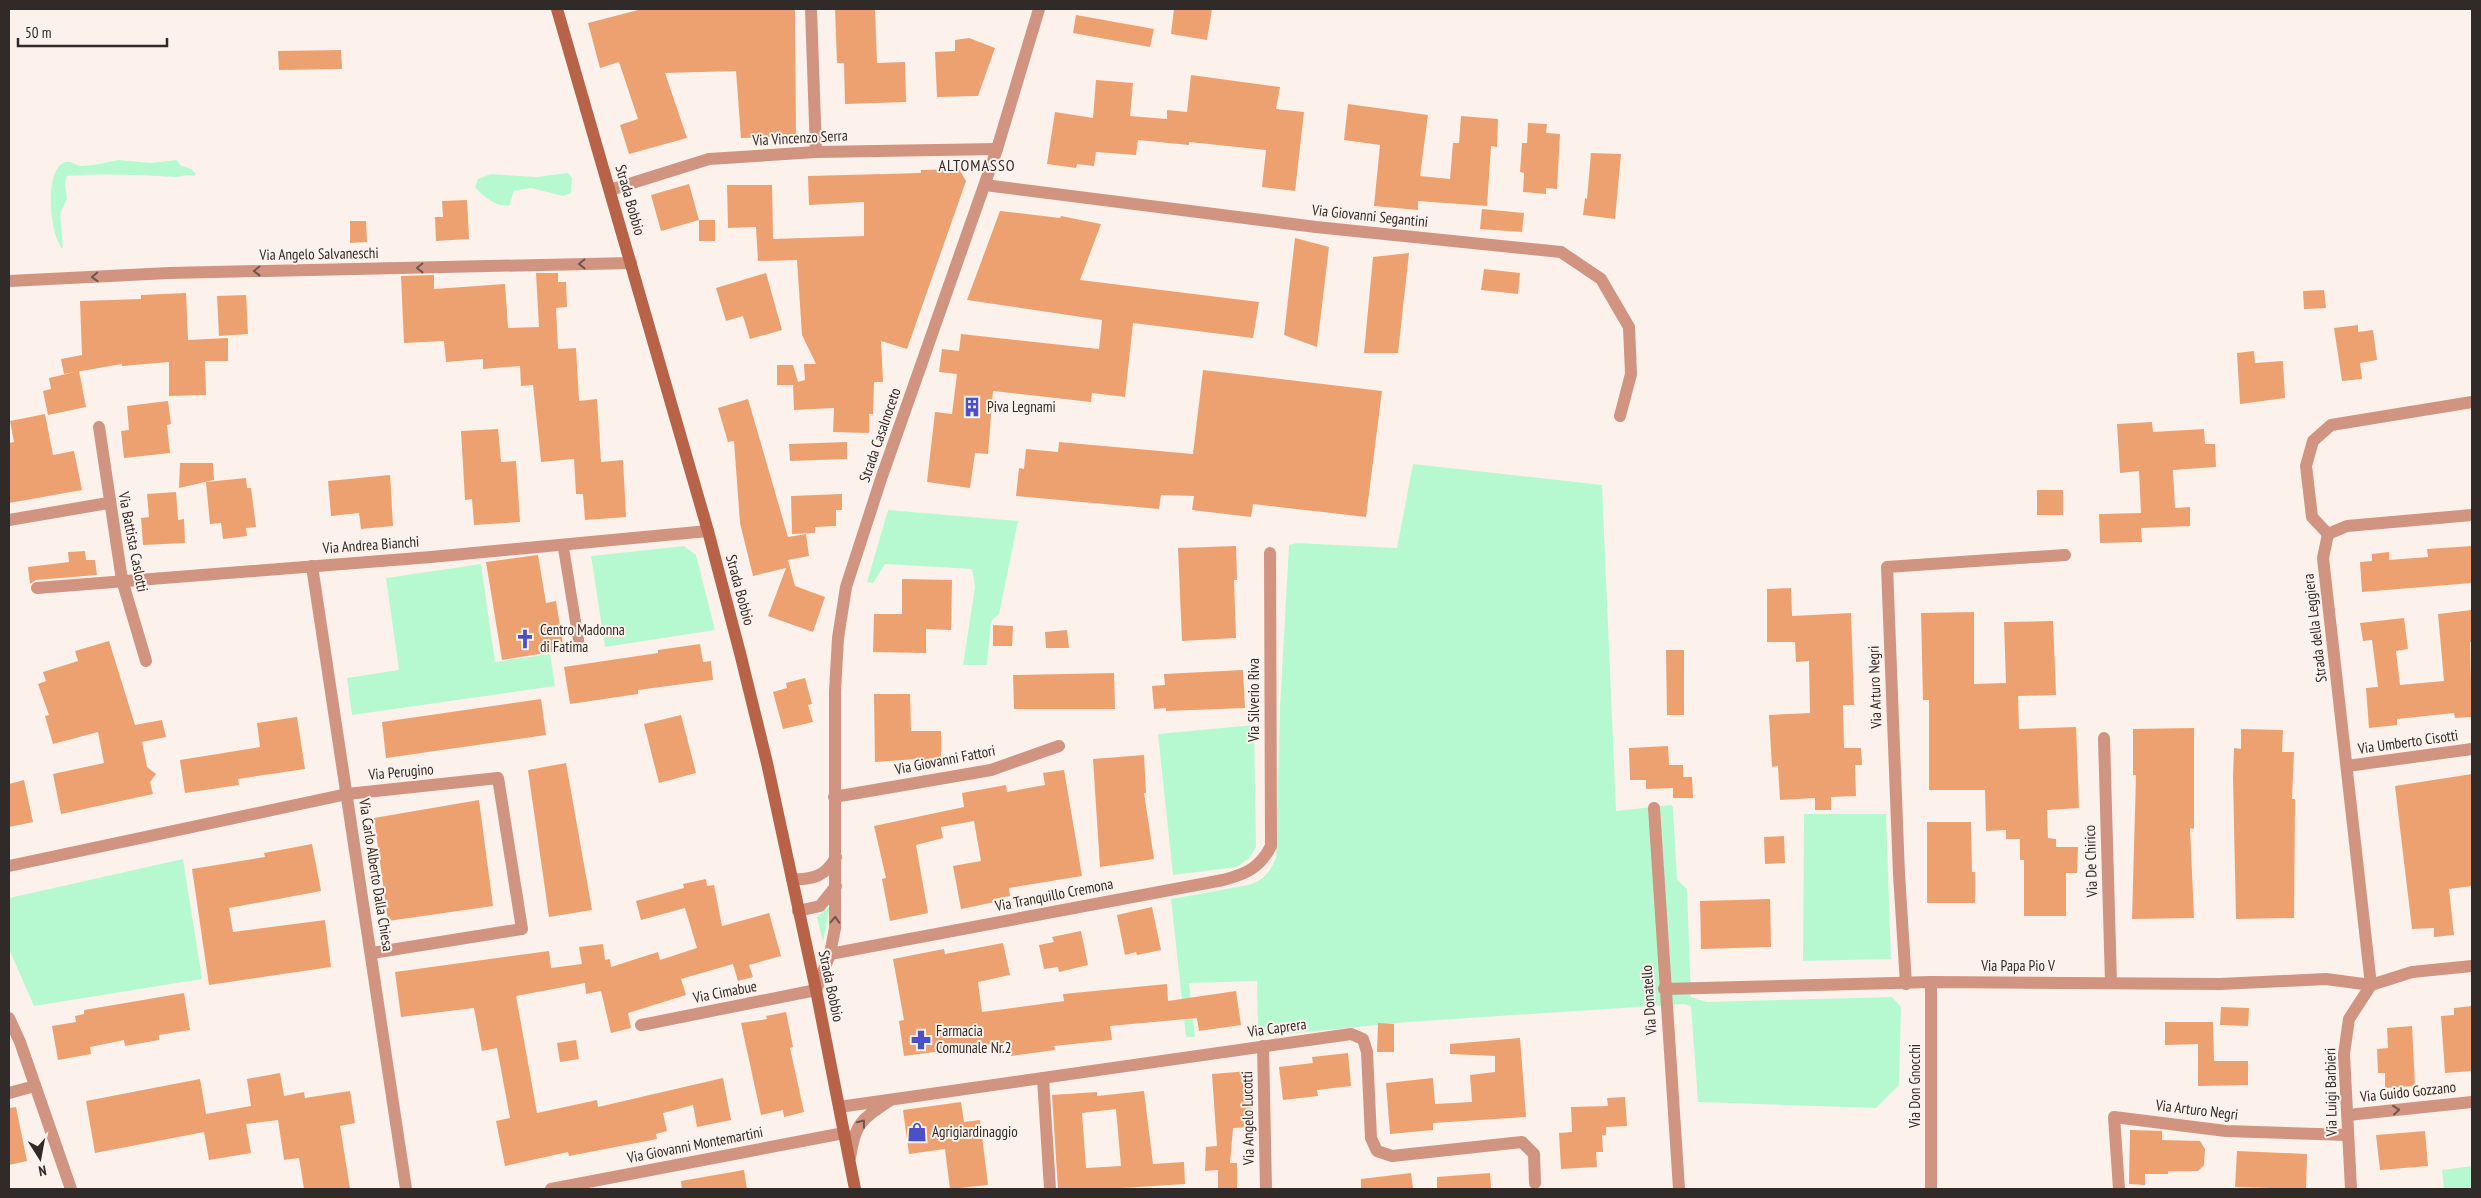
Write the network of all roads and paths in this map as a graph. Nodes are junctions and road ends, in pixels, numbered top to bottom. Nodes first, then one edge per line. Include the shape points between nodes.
1 (557, 9) edge
2 (811, 9) edge
3 (1039, 9) edge
4 (997, 149) junction
5 (816, 152) junction
6 (985, 184) junction
7 (610, 190) junction
8 (631, 263) junction
9 (9, 281) edge
10 (2472, 402) edge
11 (1620, 416) dead end
12 (99, 427) dead end
13 (108, 502) junction
14 (2472, 514) edge
15 (9, 520) edge
16 (708, 531) junction
17 (2328, 534) junction
18 (563, 545) junction
19 (1270, 553) dead end
20 (2065, 555) dead end
21 (312, 566) junction
22 (122, 580) junction
23 (37, 588) dead end
24 (579, 643) dead end
25 (146, 661) dead end
26 (2104, 738) dead end
27 (1059, 746) dead end
28 (2472, 750) edge
29 (2347, 766) junction
30 (347, 794) junction
31 (834, 798) junction
32 (1654, 808) dead end
33 (1271, 846) joint
34 (836, 857) junction
35 (9, 866) edge
36 (792, 879) junction
37 (836, 886) junction
38 (798, 911) junction
39 (372, 952) junction
40 (830, 954) junction
41 (2472, 966) edge
42 (1931, 982) junction
43 (2111, 983) junction
44 (1906, 984) junction
45 (2371, 985) junction
46 (1664, 989) junction
47 (816, 990) junction
48 (9, 1018) edge
49 (641, 1025) dead end
50 (1263, 1046) junction
51 (1043, 1078) junction
52 (35, 1086) junction
53 (9, 1092) edge
54 (891, 1099) junction
55 (2472, 1102) edge
56 (839, 1107) junction
57 (2348, 1115) junction
58 (844, 1133) junction
59 (2348, 1135) junction
60 (850, 1158) junction
61 (1535, 1183) dead end
62 (71, 1189) edge
63 (406, 1189) edge
64 (552, 1189) edge
65 (855, 1189) edge
66 (1050, 1189) edge
67 (1266, 1189) edge
68 (1679, 1189) edge
69 (1931, 1189) edge
70 (2119, 1189) edge
71 (2351, 1189) edge

1 - 7 main road, Strada Bobbio
2 - 5 street
3 - 4 street, Strada Casalnoceto
4 - 5 street, Via Vincenzo Serra
4 - 6 street, Strada Casalnoceto
5 - 7 street, Via Vincenzo Serra via 709,159
6 - 11 street, Via Giovanni Segantini via 1306,226 1562,252 1601,279 1628,327 1631,374
6 - 31 street, Strada Casalnoceto via 846,587 838,638
7 - 8 main road, Strada Bobbio
8 -> 9 street, Via Angelo Salvaneschi via 168,273
8 - 16 main road, Strada Bobbio
10 - 17 street via 2331,425 2313,442 2306,466 2312,517
12 - 13 street, Via Battista Caslotti
13 - 15 street
13 - 22 street, Via Battista Caslotti
14 - 17 street via 2347,526
16 - 18 street, Via Andrea Bianchi
16 - 36 main road, Strada Bobbio via 740,652
17 - 29 street, Strada della Leggiera via 2323,558
18 - 21 street, Via Andrea Bianchi
18 - 24 street
19 - 33 street, Via Silverio Riva
20 - 44 street, Via Arturo Negri via 1887,567
21 - 22 street, Via Andrea Bianchi
21 - 30 street, Via Carlo Alberto Dalla Chiesa
22 - 23 street, Via Andrea Bianchi
22 - 25 street, Via Battista Caslotti
26 - 43 street, Via De Chirico
27 - 31 street, Via Giovanni Fattori via 991,770
28 - 29 street, Via Umberto Cisotti
29 - 45 street, Strada della Leggiera
30 - 35 street, Via Perugino
30 - 39 street, Via Carlo Alberto Dalla Chiesa
30 - 39 street, Via Perugino via 498,778 510,853 522,929
31 - 34 street, Strada Casalnoceto
32 - 46 street, Via Donatello
33 - 40 street, Via Tranquillo Cremona via 1257,866 1246,874
34 - 36 street via 829,870 810,880
34 - 37 street, Strada Casalnoceto
36 - 38 main road, Strada Bobbio
37 - 38 street via 820,906
40 -> 37 street, Strada Casalnoceto via 835,928
38 - 47 main road, Strada Bobbio
39 - 63 street, Via Carlo Alberto Dalla Chiesa
40 - 47 street, Strada Casalnoceto
41 - 45 street via 2412,972
42 - 43 street, Via Papa Pio V
42 - 44 street, Via Papa Pio V
42 - 69 street, Via Don Gnocchi
43 - 45 street, Via Papa Pio V via 2220,984 2326,979
44 - 46 street, Via Papa Pio V
45 - 57 street, Via Luigi Barbieri via 2349,1020 2344,1054
46 - 68 street, Via Donatello
47 - 49 street, Via Cimabue
47 - 56 main road, Strada Bobbio
48 - 52 street
50 - 51 street, Via Caprera
50 - 61 street, Via Caprera via 1351,1034 1363,1039 1367,1052 1371,1138 1377,1151 1392,1156 1522,1142 1534,1154
50 - 67 street, Via Angelo Lucotti
51 - 54 street, Via Caprera
51 - 66 street
52 - 53 street
52 - 62 street
54 - 56 street, Via Caprera
60 -> 54 street, Via Caprera via 853,1134 864,1118
57 -> 55 street, Via Guido Gozzano
56 - 58 main road, Strada Bobbio
57 - 59 street, Via Luigi Barbieri
58 - 60 main road, Strada Bobbio
58 - 64 street, Via Giovanni Montemartini
59 - 70 street, Via Arturo Negri via 2226,1131 2114,1117
59 - 71 street, Via Luigi Barbieri
60 - 65 main road, Strada Bobbio

